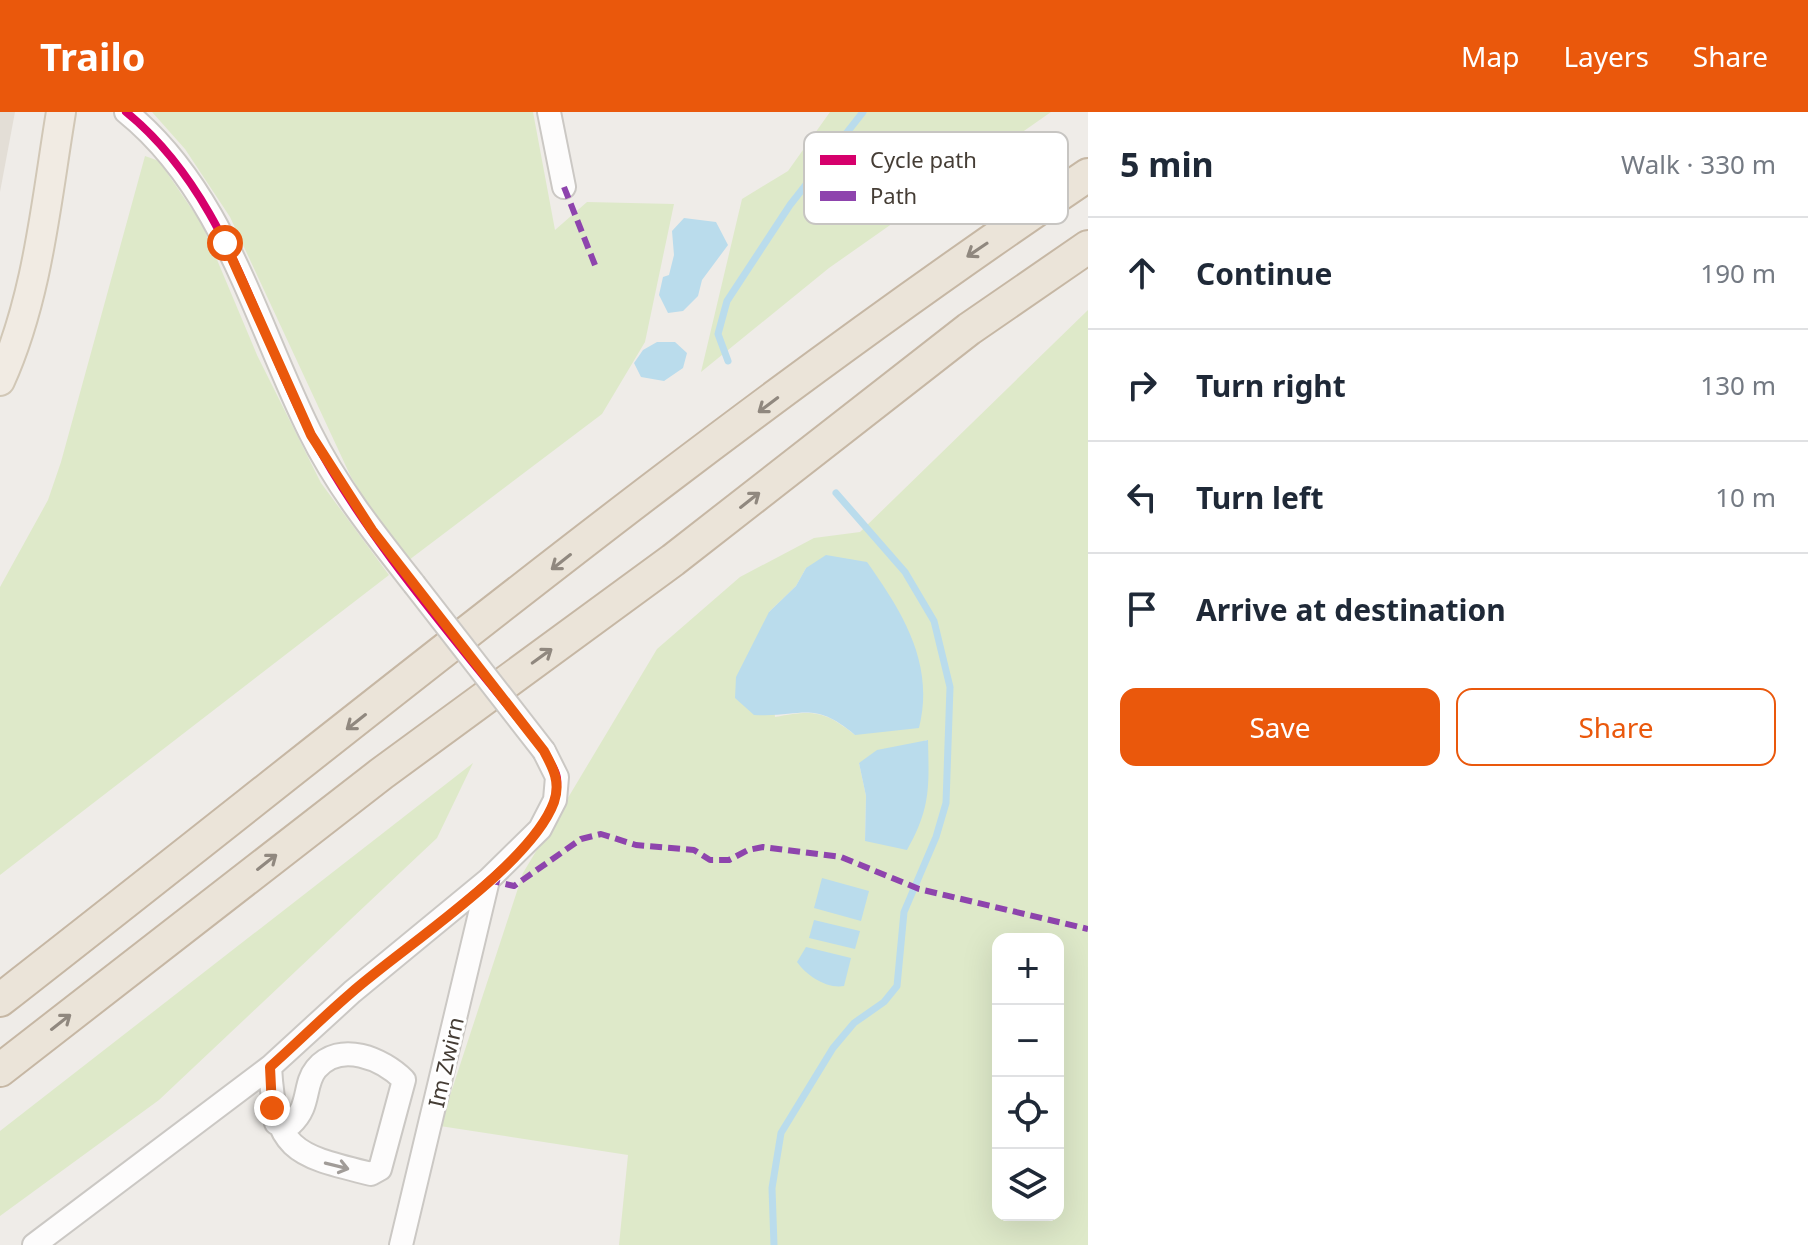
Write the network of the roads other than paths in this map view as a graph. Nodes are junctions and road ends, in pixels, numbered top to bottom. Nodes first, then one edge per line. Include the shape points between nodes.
1 (61, 112) edge
2 (126, 112) edge
3 (549, 112) edge
4 (1088, 175) edge
5 (564, 187) dead end
6 (1068, 189) edge
7 (1015, 224) edge
8 (1088, 247) edge
9 (0, 381) edge
10 (488, 880) junction
11 (0, 1000) edge
12 (270, 1067) junction
13 (0, 1070) edge
14 (276, 1123) junction
15 (34, 1245) edge
16 (401, 1245) edge

1 - 9 main road via 34,273
2 - 10 street, bridge via 166,150 199,195 311,435 372,530 544,751 557,777 555,800 540,829
3 - 5 street
4 -> 6 highway
7 -> 11 highway via 931,281 593,537
13 -> 8 highway via 969,329
10 - 12 street
10 - 16 street, Im Zwirn
12 - 14 street
12 - 15 street
14 -> 14 street via 298,1152 371,1174 380,1169 404,1080 390,1065 365,1056 336,1055 315,1070 300,1116 291,1124

